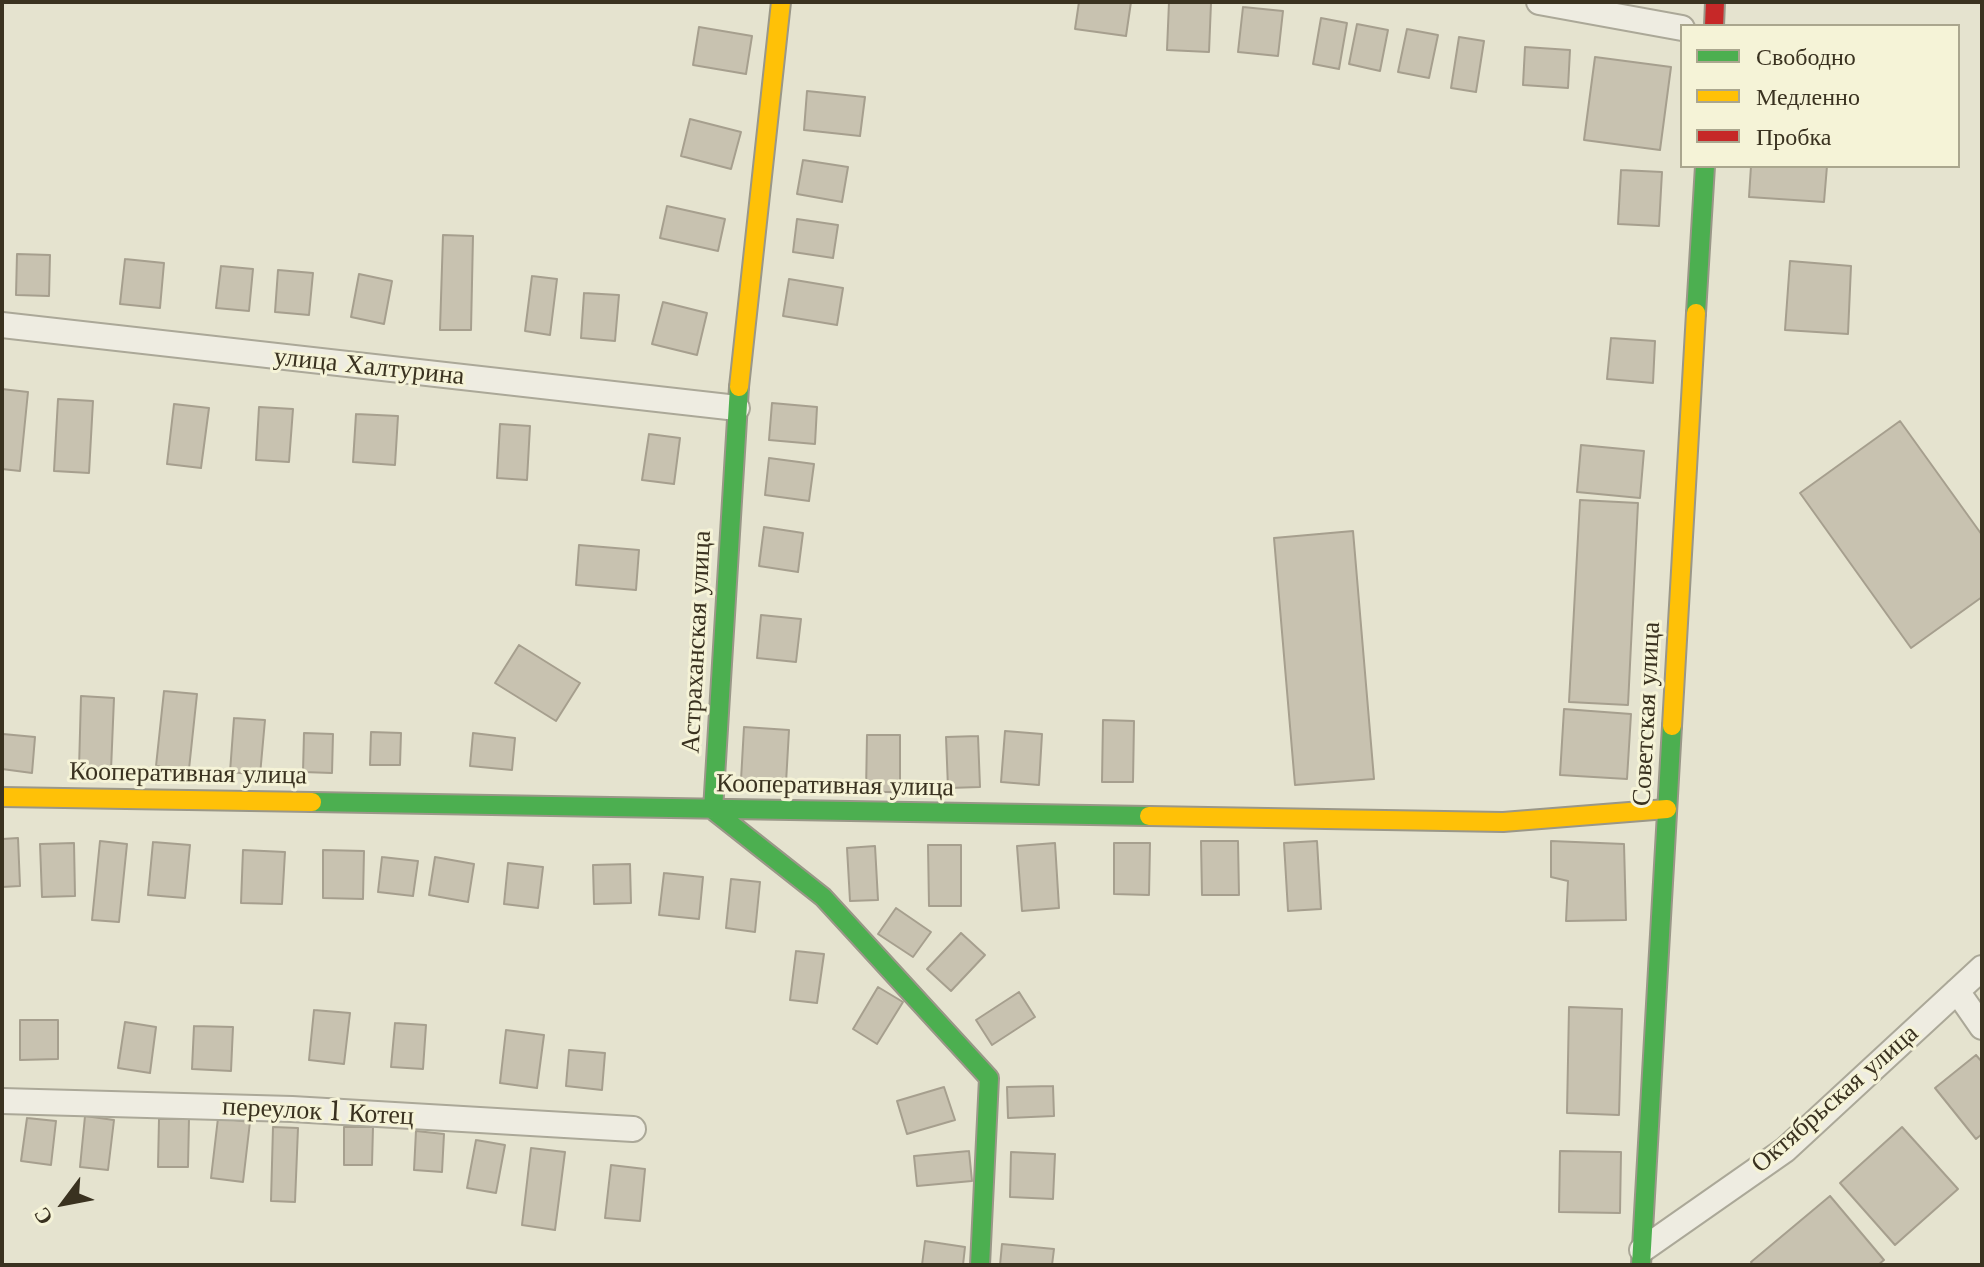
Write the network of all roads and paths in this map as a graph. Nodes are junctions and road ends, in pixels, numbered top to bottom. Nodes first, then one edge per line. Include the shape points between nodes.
1 (781, 2) edge
2 (1539, 2) edge
3 (1715, 2) edge
4 (1714, 24) edge
5 (1680, 28) edge
6 (1705, 168) edge
7 (2, 325) edge
8 (737, 408) junction
9 (2, 797) edge
10 (1667, 809) junction
11 (713, 810) junction
12 (1982, 968) edge
13 (1957, 991) junction
14 (1982, 1027) edge
15 (2, 1101) edge
16 (633, 1129) dead end
17 (1641, 1258) edge
18 (980, 1265) edge

1 - 8 street, Астраханская улица
2 - 5 street
3 - 4 street
6 - 10 street, Советская улица
7 - 8 street, улица Халтурина
8 - 11 street, Астраханская улица
9 - 11 street, Кооперативная улица
10 - 11 street, Кооперативная улица via 1503,822
10 - 17 street, Советская улица
11 - 18 street via 823,897 989,1078
12 - 13 street, Октябрьская улица
13 - 14 street
13 - 17 street, Октябрьская улица via 1785,1150
15 - 16 street, переулок 1 Котец via 292,1109

